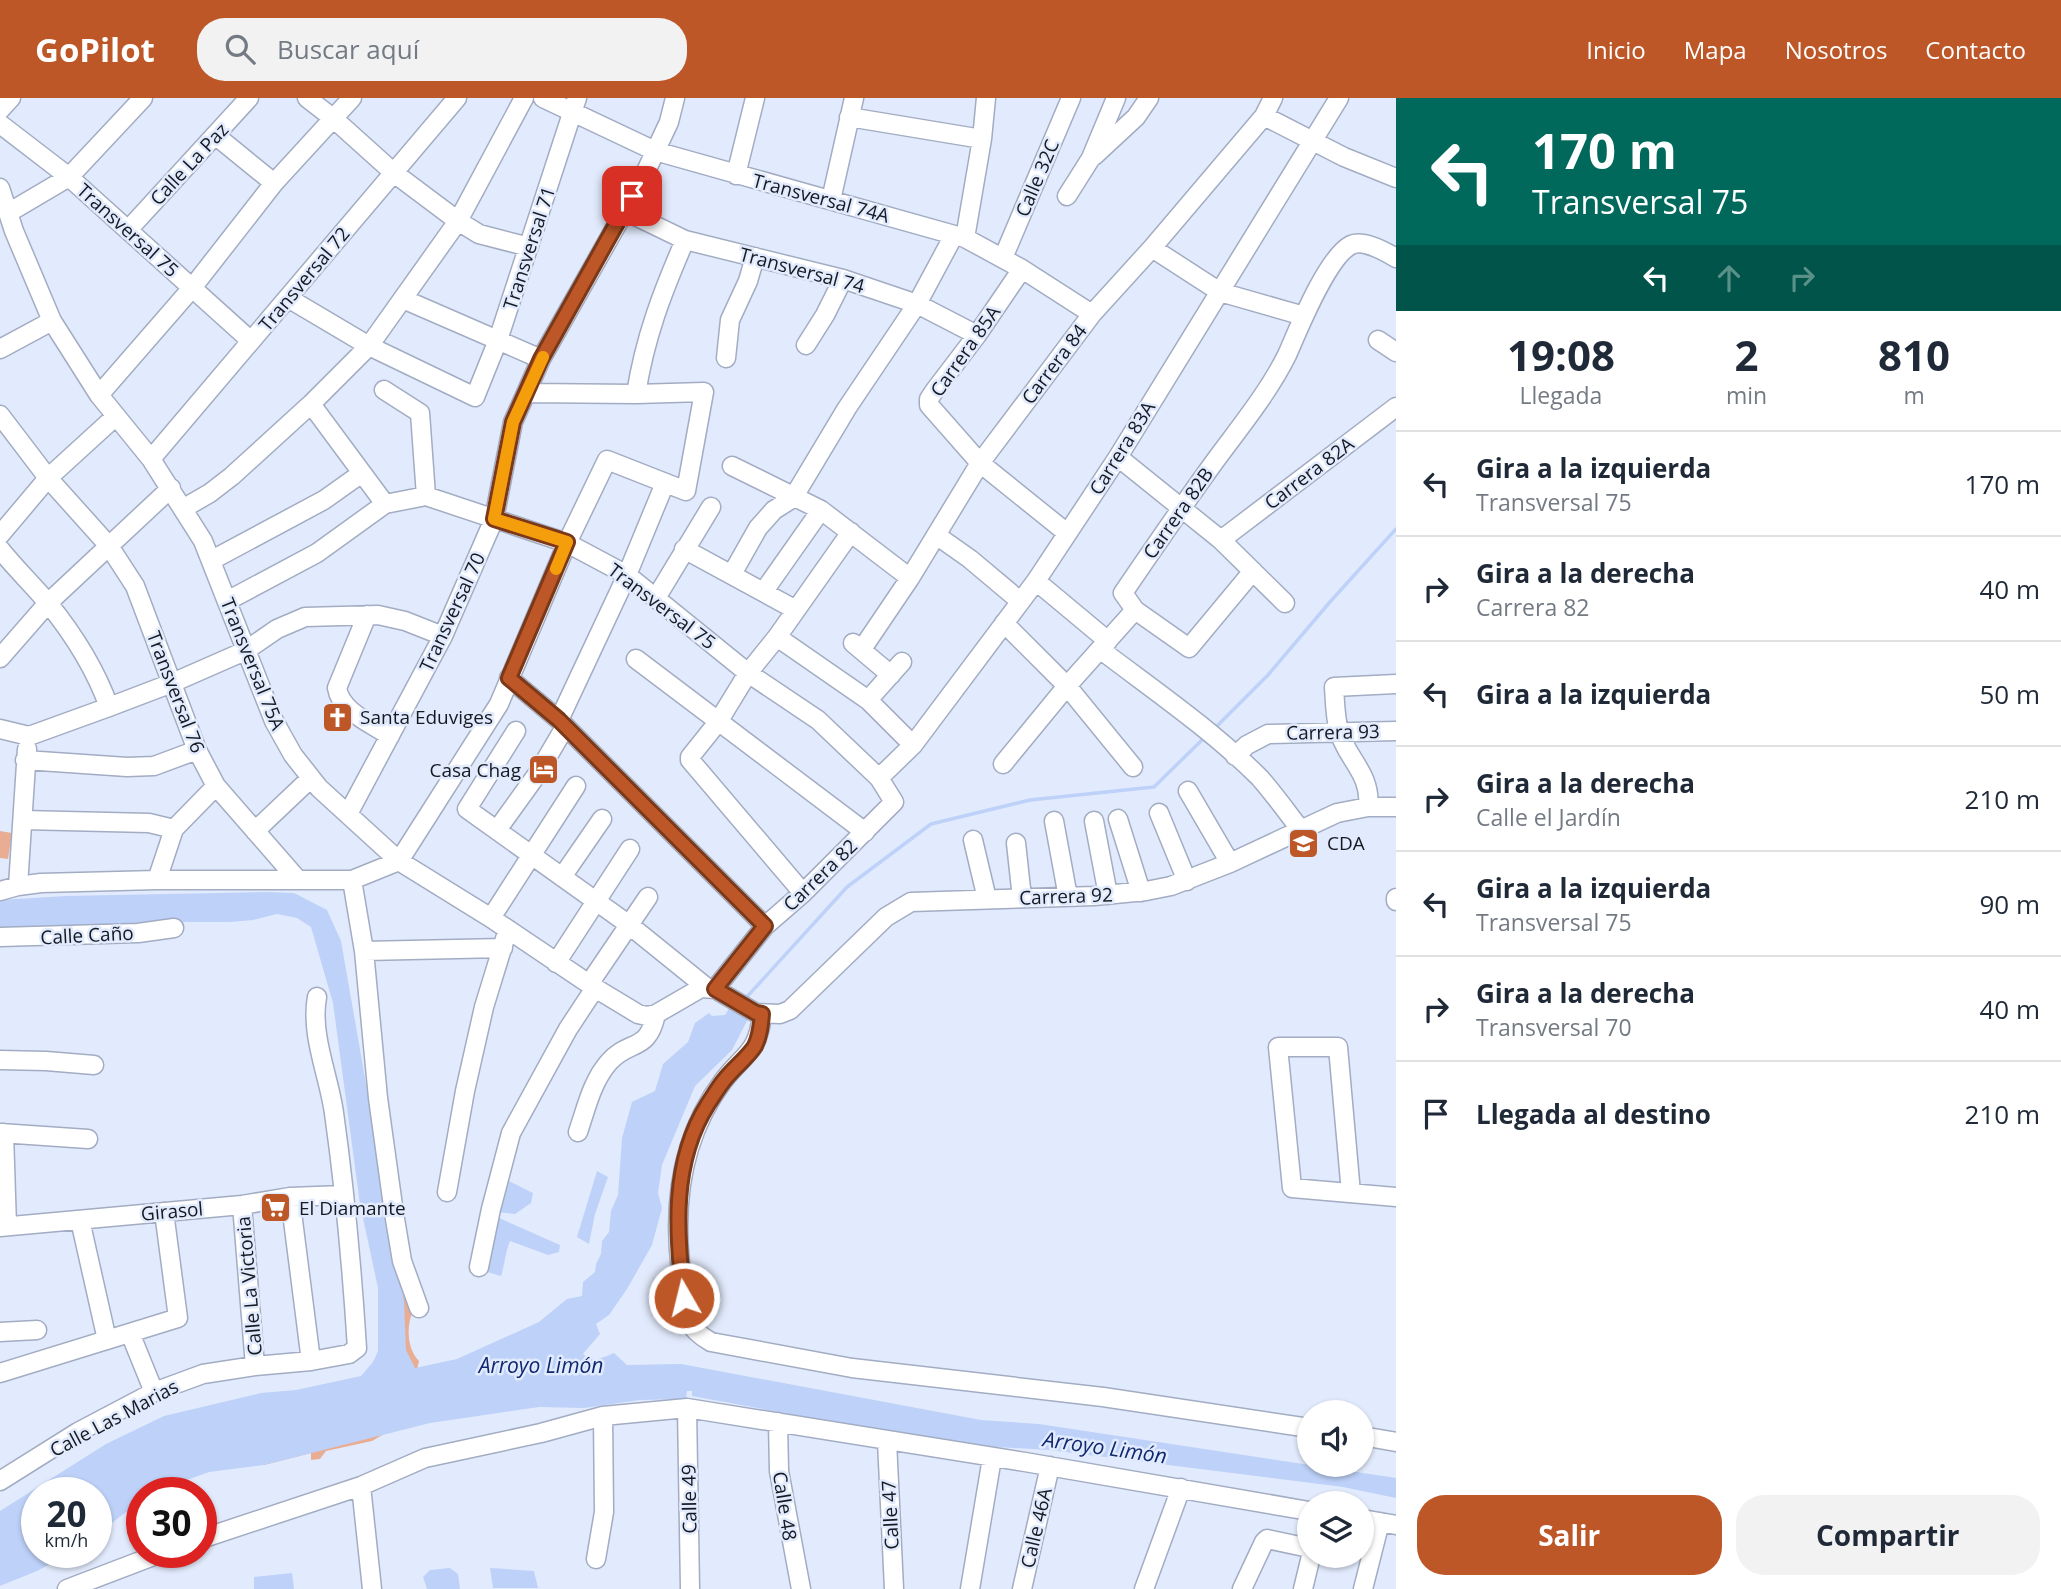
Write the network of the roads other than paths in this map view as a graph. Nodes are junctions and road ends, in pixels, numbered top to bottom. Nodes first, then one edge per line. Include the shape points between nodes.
1 (11, 98) edge
2 (143, 98) edge
3 (249, 98) edge
4 (307, 98) edge
5 (352, 98) edge
6 (457, 98) edge
7 (524, 98) edge
8 (543, 98) edge
9 (675, 98) edge
10 (755, 98) edge
11 (853, 98) edge
12 (986, 98) edge
13 (1071, 98) edge
14 (1116, 98) edge
15 (1149, 98) edge
16 (1273, 98) edge
17 (1339, 98) edge
18 (575, 106) edge
19 (0, 110) edge
20 (1264, 116) junction
21 (849, 117) junction
22 (334, 119) junction
23 (0, 124) edge
24 (215, 135) junction
25 (982, 139) junction
26 (1314, 142) junction
27 (655, 151) junction
28 (1091, 158) junction
29 (394, 173) junction
30 (736, 175) junction
31 (69, 177) junction
32 (1396, 178) edge
33 (274, 183) junction
34 (0, 188) edge
35 (1066, 196) dead end
36 (831, 200) junction
37 (625, 211) junction
38 (8, 213) junction
39 (458, 221) junction
40 (128, 230) junction
41 (7, 237) edge
42 (960, 237) junction
43 (685, 240) junction
44 (529, 247) junction
45 (1152, 248) junction
46 (755, 257) junction
47 (1003, 258) junction
48 (1396, 258) edge
49 (1023, 269) junction
50 (843, 279) junction
51 (192, 288) junction
52 (1220, 292) junction
53 (288, 298) junction
54 (403, 299) junction
55 (916, 304) junction
56 (1092, 314) junction
57 (1304, 316) junction
58 (52, 321) junction
59 (977, 335) junction
60 (498, 340) junction
61 (251, 341) junction
62 (1378, 341) dead end
63 (806, 345) dead end
64 (369, 346) junction
65 (0, 349) edge
66 (1396, 352) edge
67 (726, 358) dead end
68 (541, 359) junction
69 (384, 390) dead end
70 (526, 393) junction
71 (636, 394) junction
72 (99, 395) junction
73 (311, 404) junction
74 (1396, 407) edge
75 (116, 416) junction
76 (2, 425) edge
77 (1118, 457) junction
78 (151, 460) junction
79 (980, 463) junction
80 (732, 466) dead end
81 (362, 473) junction
82 (48, 478) junction
83 (666, 483) junction
84 (171, 488) junction
85 (426, 496) junction
86 (793, 498) junction
87 (385, 504) junction
88 (711, 506) dead end
89 (184, 508) junction
90 (1180, 509) junction
91 (821, 510) junction
92 (494, 519) junction
93 (851, 532) junction
94 (1067, 533) junction
95 (0, 535) edge
96 (936, 535) junction
97 (1221, 540) junction
98 (567, 542) junction
99 (109, 546) junction
100 (684, 548) junction
101 (0, 549) edge
102 (212, 560) junction
103 (1253, 571) junction
104 (732, 574) junction
105 (627, 575) junction
106 (910, 578) junction
107 (1036, 581) junction
108 (764, 591) junction
109 (656, 598) junction
110 (227, 601) junction
111 (1020, 601) junction
112 (48, 603) junction
113 (1285, 603) dead end
114 (796, 610) junction
115 (1135, 610) junction
116 (367, 615) junction
117 (1004, 623) junction
118 (443, 636) junction
119 (777, 637) junction
120 (1104, 646) junction
121 (245, 651) junction
122 (0, 658) edge
123 (636, 659) dead end
124 (748, 673) junction
125 (509, 678) junction
126 (172, 683) junction
127 (1396, 684) edge
128 (1067, 686) junction
129 (868, 700) junction
130 (109, 707) junction
131 (718, 722) junction
132 (562, 724) junction
133 (0, 729) edge
134 (516, 731) dead end
135 (1396, 731) edge
136 (1339, 733) junction
137 (29, 736) junction
138 (390, 736) junction
139 (913, 745) junction
140 (197, 750) junction
141 (1233, 755) junction
142 (25, 760) junction
143 (1003, 764) dead end
144 (1132, 767) dead end
145 (312, 778) junction
146 (879, 778) junction
147 (216, 786) junction
148 (576, 786) dead end
149 (1188, 791) dead end
150 (894, 802) joint
151 (1368, 807) junction
152 (1396, 807) edge
153 (1160, 813) dead end
154 (348, 814) junction
155 (602, 819) dead end
156 (1118, 819) dead end
157 (23, 821) junction
158 (1054, 821) dead end
159 (1094, 821) dead end
160 (174, 829) junction
161 (1300, 829) junction
162 (497, 830) junction
163 (255, 831) junction
164 (865, 832) junction
165 (973, 840) dead end
166 (1016, 843) dead end
167 (630, 849) dead end
168 (531, 855) junction
169 (399, 861) junction
170 (1230, 863) junction
171 (562, 877) junction
172 (157, 880) junction
173 (298, 880) junction
174 (352, 880) junction
175 (1186, 881) junction
176 (18, 886) junction
177 (0, 891) edge
178 (1141, 892) junction
179 (803, 893) junction
180 (1108, 895) junction
181 (648, 897) dead end
182 (1068, 897) junction
183 (1022, 898) junction
184 (987, 899) junction
185 (596, 901) junction
186 (491, 918) junction
187 (628, 924) junction
188 (765, 926) junction
189 (174, 928) dead end
190 (508, 929) junction
191 (0, 937) edge
192 (503, 947) junction
193 (364, 951) junction
194 (555, 963) junction
195 (592, 986) junction
196 (716, 990) junction
197 (317, 997) dead end
198 (759, 1014) junction
199 (652, 1015) junction
200 (0, 1060) edge
201 (94, 1065) dead end
202 (578, 1132) dead end
203 (2, 1133) edge
204 (88, 1139) dead end
205 (447, 1192) dead end
206 (1351, 1194) junction
207 (343, 1195) junction
208 (290, 1197) junction
209 (1396, 1197) edge
210 (242, 1205) junction
211 (164, 1212) junction
212 (79, 1220) junction
213 (4, 1226) edge
214 (479, 1267) dead end
215 (419, 1308) dead end
216 (37, 1330) dead end
217 (0, 1332) edge
218 (130, 1333) junction
219 (107, 1340) junction
220 (311, 1361) junction
221 (255, 1366) junction
222 (0, 1374) edge
223 (154, 1392) junction
224 (687, 1408) junction
225 (603, 1416) junction
226 (778, 1422) junction
227 (1297, 1426) edge
228 (1374, 1438) edge
229 (887, 1441) junction
230 (1396, 1442) edge
231 (992, 1458) junction
232 (1050, 1466) junction
233 (2, 1474) edge
234 (361, 1486) junction
235 (1181, 1488) junction
236 (1297, 1509) edge
237 (1388, 1523) edge
238 (217, 1534) edge
239 (1297, 1545) edge
240 (596, 1559) dead end
241 (126, 1566) edge
242 (1308, 1568) edge
243 (67, 1589) edge
244 (372, 1589) edge
245 (690, 1589) edge
246 (801, 1589) edge
247 (894, 1589) edge
248 (970, 1589) edge
249 (1022, 1589) edge
250 (1144, 1589) edge
251 (1242, 1589) edge
252 (1303, 1589) edge
253 (1363, 1589) edge

1 - 19 street
2 - 31 street
3 - 24 street, Calle La Paz
4 - 22 street
5 - 22 street
6 - 29 street, Transversal 72
7 - 39 street
8 - 18 street, Transversal 74A
9 - 27 street, Transversal 70
10 - 30 street
11 - 21 street
12 - 25 street
13 - 47 street, Calle 32C
14 - 28 street
15 - 28 street via 1136,117
16 - 20 street, Carrera 84
17 - 26 street, Carrera 83A
18 - 27 street, Transversal 74A
18 - 44 street, Transversal 71
20 - 26 street
20 - 45 street, Carrera 84
21 - 25 street
21 - 36 street
22 - 29 street
22 - 33 street
23 - 31 street, Transversal 75
24 - 33 street
24 - 40 street, Calle La Paz
25 - 42 street
26 - 32 street
26 - 52 street, Carrera 83A
27 - 30 street, Transversal 74A
27 - 37 street, Transversal 70
28 - 35 street
29 - 39 street
29 - 53 street, Transversal 72
30 - 36 street, Transversal 74A
31 - 38 street
31 - 40 street, Transversal 75
33 - 51 street
34 - 38 street, Transversal 75A
36 - 42 street, Transversal 74A
37 - 43 street, Transversal 74
37 - 68 street, Transversal 70
38 - 41 street, Transversal 75A
39 - 44 street via 479,234
39 - 54 street
40 - 51 street, Transversal 75
41 - 58 street, Transversal 75A
42 - 47 street, Transversal 74A
42 - 55 street
43 - 46 street, Transversal 74
43 - 71 street via 654,316
44 - 60 street, Transversal 71
45 - 52 street
45 - 56 street, Carrera 84
46 - 50 street, Transversal 74
46 - 67 street via 730,320
47 - 49 street, Transversal 74A
48 - 57 street, Carrera 82B via 1352,244 1324,277
49 - 56 street, Transversal 74A
49 - 59 street, Carrera 85A
50 - 55 street, Transversal 74
50 - 63 street
51 - 61 street, Transversal 75
51 - 72 street
52 - 57 street
52 - 77 street, Carrera 83A
53 - 61 street, Transversal 72
53 - 64 street
54 - 60 street
54 - 64 street
55 - 59 street, Transversal 74
55 - 86 street
56 - 79 street, Carrera 84
57 - 90 street, Carrera 82B via 1264,393
58 - 65 street
58 - 72 street, Transversal 75A
59 - 79 street, Carrera 85A via 929,405
60 - 64 street, Transversal 71 via 475,397
60 - 68 street
61 - 78 street, Transversal 72
62 - 66 street
64 - 73 street
68 - 70 street, Transversal 70
69 - 85 street via 420,413
70 - 71 street
70 - 92 street, Transversal 70 via 510,433
71 - 83 street via 705,394 686,491
72 - 75 street, Transversal 75A
73 - 81 street
73 - 89 street via 232,476
74 - 97 street, Carrera 82A
75 - 78 street, Transversal 75A
75 - 82 street
76 - 82 street, Transversal 76
77 - 90 street
77 - 94 street, Carrera 83A
78 - 84 street, Transversal 75A
79 - 94 street
79 - 96 street, Carrera 84
80 - 86 street
81 - 87 street
81 - 102 street via 324,500
82 - 95 street
82 - 99 street, Transversal 76
83 - 98 street via 607,460
83 - 105 street
84 - 89 street, Transversal 75A
84 - 99 street
85 - 87 street, Transversal 75
85 - 92 street, Transversal 75
86 - 91 street
86 - 104 street via 758,528
87 - 110 street, Transversal 75 via 317,553
88 - 100 street
89 - 102 street, Transversal 75A
90 - 97 street
90 - 115 street, Carrera 82B via 1123,593
91 - 93 street
91 - 108 street
92 - 98 street, Transversal 75
92 - 118 street, Transversal 70
93 - 106 street
93 - 114 street
94 - 107 street, Carrera 83A
96 - 106 street, Carrera 84
96 - 111 street
97 - 103 street
98 - 105 street, Transversal 75
98 - 125 street
99 - 112 street
99 - 126 street, Transversal 76 via 135,586
100 - 104 street
100 - 109 street
101 - 112 street
102 - 110 street, Transversal 75A
103 - 113 street
103 - 115 street via 1189,648
104 - 108 street
105 - 109 street, Transversal 75
105 - 132 street
106 - 129 street, Carrera 84 via 857,646 897,668
107 - 111 street, Carrera 83A
107 - 120 street
108 - 114 street
109 - 124 street, Transversal 75
110 - 121 street, Transversal 75A
111 - 117 street, Carrera 83A
112 - 122 street
112 - 130 street via 98,677
114 - 119 street
115 - 120 street
116 - 118 street via 405,621
116 - 121 street via 305,617
116 - 138 street via 337,688 338,696 344,706
117 - 128 street
117 - 139 street, Carrera 83A
118 - 138 street, Transversal 70
119 - 124 street
119 - 129 street
120 - 128 street
120 - 141 street
121 - 126 street
121 - 145 street, Transversal 75A via 274,721
123 - 131 street
124 - 131 street
124 - 146 street, Transversal 75 via 818,720
125 - 132 street
125 - 169 street via 499,704
126 - 130 street
126 - 140 street, Transversal 76
127 - 136 street via 1334,687
128 - 143 street
128 - 144 street
129 - 139 street
130 - 137 street
131 - 164 street
131 - 179 street via 690,760
132 - 162 street via 538,773
132 - 188 street
133 - 137 street
134 - 162 street via 467,809
135 - 136 street, Carrera 93
136 - 141 street, Carrera 93 via 1268,734
136 - 151 street via 1358,765 1369,796
137 - 142 street
138 - 154 street, Transversal 70
139 - 146 street, Carrera 83A
140 - 142 street via 154,766
140 - 147 street, Transversal 76
141 - 161 street via 1261,780
142 - 157 street
145 - 154 street, Transversal 75A
145 - 163 street
146 - 150 street, Transversal 75
147 - 160 street
147 - 163 street, Transversal 76
148 - 168 street
149 - 170 street
150 - 164 street, Carrera 82
151 - 152 street, Carrera 92
151 - 161 street, Carrera 92 via 1337,813
153 - 175 street
154 - 169 street, Transversal 75A
155 - 171 street
156 - 178 street
157 - 160 street via 149,823
157 - 176 street
158 - 182 street
159 - 180 street
160 - 172 street
161 - 170 street, Carrera 92
162 - 168 street
163 - 173 street, Transversal 76
164 - 179 street, Carrera 82
165 - 184 street
166 - 183 street
167 - 185 street
168 - 171 street
168 - 186 street
169 - 174 street
169 - 186 street, Transversal 75A
170 - 175 street, Carrera 92
171 - 185 street
172 - 173 street
172 - 176 street
173 - 174 street
174 - 193 street
175 - 178 street, Carrera 92
176 - 177 street
178 - 180 street, Carrera 92
179 - 188 street, Carrera 82
180 - 182 street, Carrera 92
181 - 187 street
182 - 183 street, Carrera 92
183 - 184 street, Carrera 92
184 - 198 street, Carrera 92 via 905,904 790,1010
185 - 187 street
185 - 194 street
186 - 190 street, Transversal 75A
187 - 195 street
187 - 196 street
188 - 196 street, Carrera 82
189 - 191 street, Calle Caño
190 - 192 street
190 - 194 street, Transversal 75A
192 - 193 street
192 - 205 street via 484,1007
193 - 215 street via 394,1213 402,1261
194 - 195 street, Transversal 75A
195 - 199 street, Transversal 75A via 638,1014
195 - 214 street via 511,1133
196 - 198 street
196 - 199 street, Carrera 82 via 694,990
197 - 207 street via 316,1027 334,1113
198 - 227 street via 761,1029 755,1046 718,1089 687,1149 678,1250 688,1322 696,1334 711,1342 852,1368 1103,1397
199 - 202 street via 647,1039 610,1060
200 - 201 street
203 - 204 street
203 - 213 street
206 - 206 street via 1292,1188 1278,1047 1338,1046
206 - 209 street
207 - 208 street, Girasol
207 - 220 street, Calle Las Marias via 357,1348 349,1354
208 - 210 street, Girasol
208 - 220 street
210 - 211 street, Girasol
210 - 221 street, Calle La Victoria
211 - 212 street, Girasol
211 - 218 street via 177,1318
212 - 213 street, Girasol
212 - 219 street
216 - 217 street
218 - 219 street
218 - 223 street
219 - 222 street
220 - 221 street, Calle Las Marias
221 - 223 street, Calle Las Marias via 203,1374
223 - 233 street, Calle Las Marias
224 - 225 street
224 - 226 street
224 - 245 street, Calle 49
225 - 234 street via 425,1458
225 - 240 street via 604,1512
226 - 229 street
226 - 246 street, Calle 48 via 779,1471
228 - 230 street
229 - 231 street
229 - 247 street, Calle 47
231 - 232 street
231 - 248 street
232 - 235 street
232 - 249 street, Calle 46A
234 - 238 street
234 - 244 street
235 - 236 street
235 - 250 street
237 - 253 street
239 - 251 street via 1267,1539
241 - 243 street
242 - 252 street

